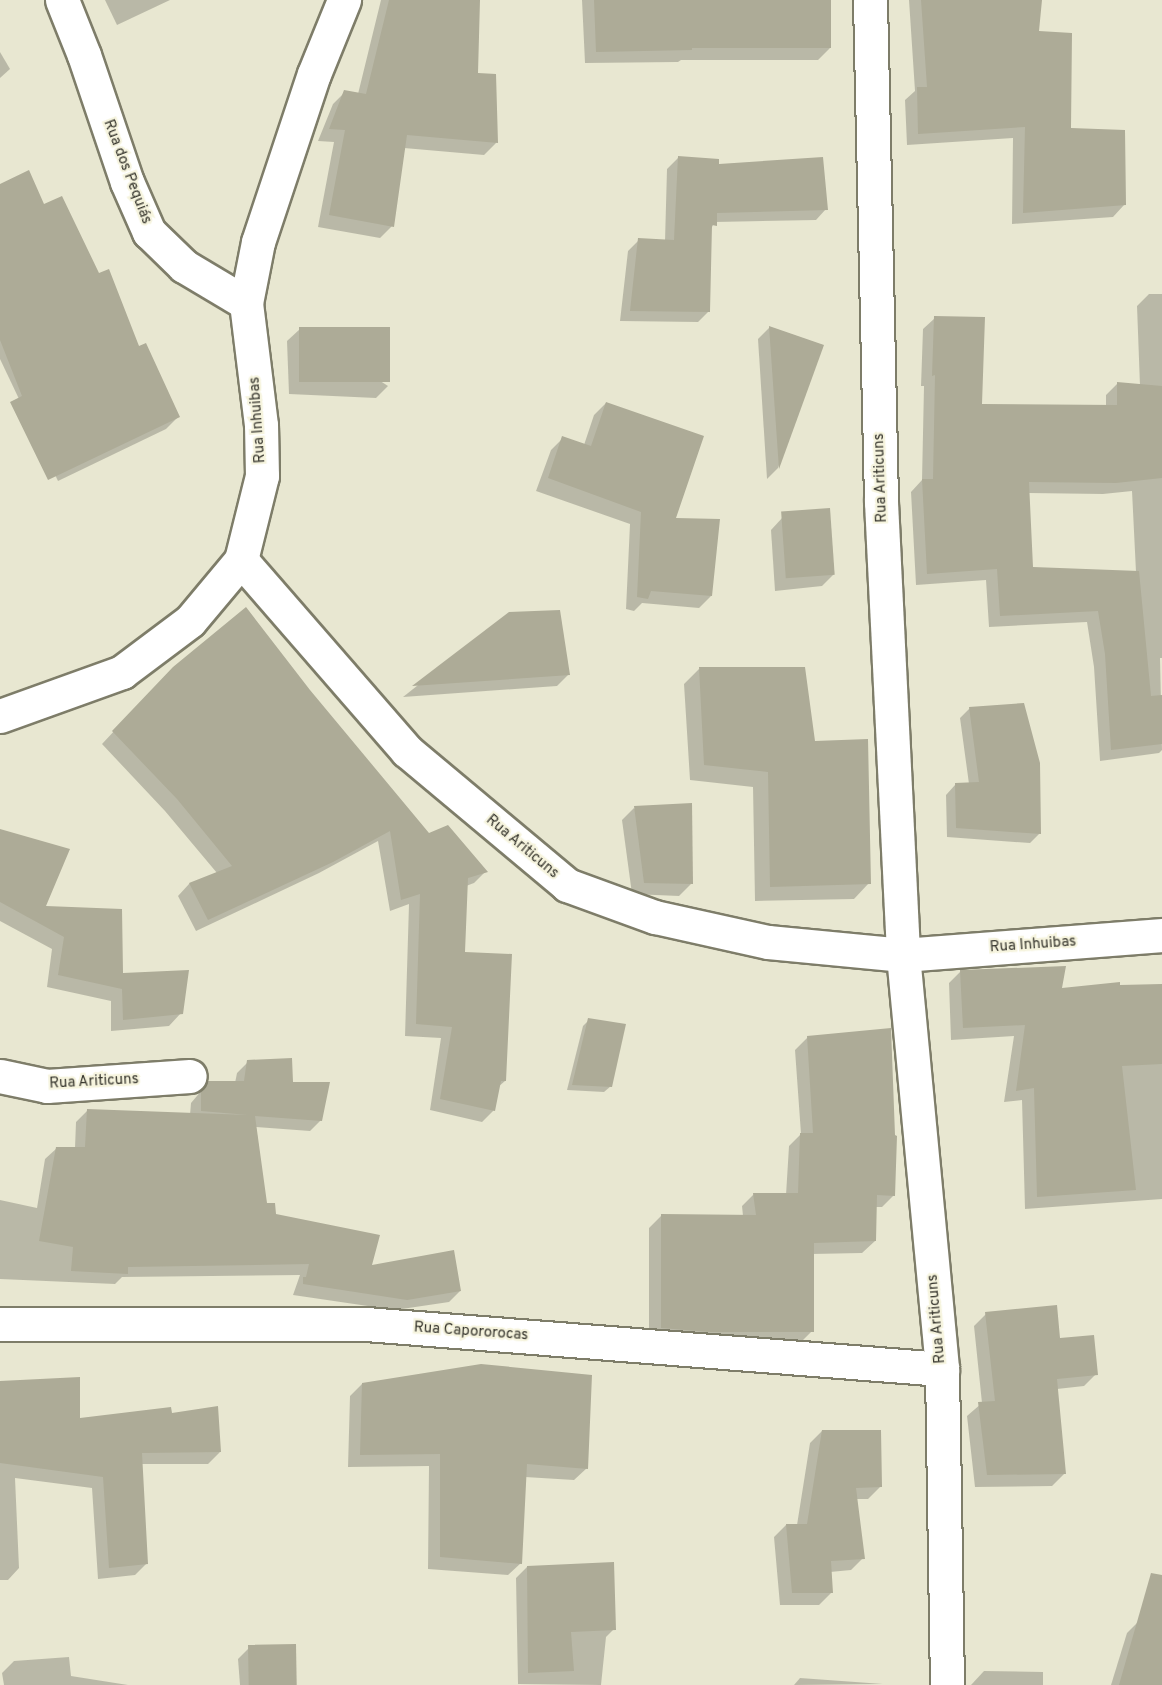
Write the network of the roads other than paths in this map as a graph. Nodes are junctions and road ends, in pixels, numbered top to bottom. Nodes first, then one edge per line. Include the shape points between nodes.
1 (62, 0) edge
2 (344, 0) edge
3 (870, 0) edge
4 (246, 303) junction
5 (240, 560) junction
6 (0, 716) edge
7 (1162, 935) edge
8 (903, 955) junction
9 (0, 1076) edge
10 (190, 1076) dead end
11 (0, 1324) edge
12 (942, 1369) junction
13 (946, 1685) edge

1 - 4 street, Rua dos Pequiás via 127,182 150,232 184,266
2 - 4 street, Rua Inhuibas via 314,74 258,242
3 - 8 street, Rua Ariticuns via 881,502
4 - 5 street, Rua Inhuibas via 261,425 262,476
5 - 6 street, Rua Inhuibas via 190,621 122,672
5 - 8 street, Rua Ariticuns via 407,750 567,885 656,917 768,942
7 - 8 street, Rua Inhuibas
8 - 12 street, Rua Ariticuns
9 - 10 street, Rua Ariticuns via 47,1086
11 - 12 street, Rua Capororocas via 366,1324
12 - 13 street, Rua Ariticuns

